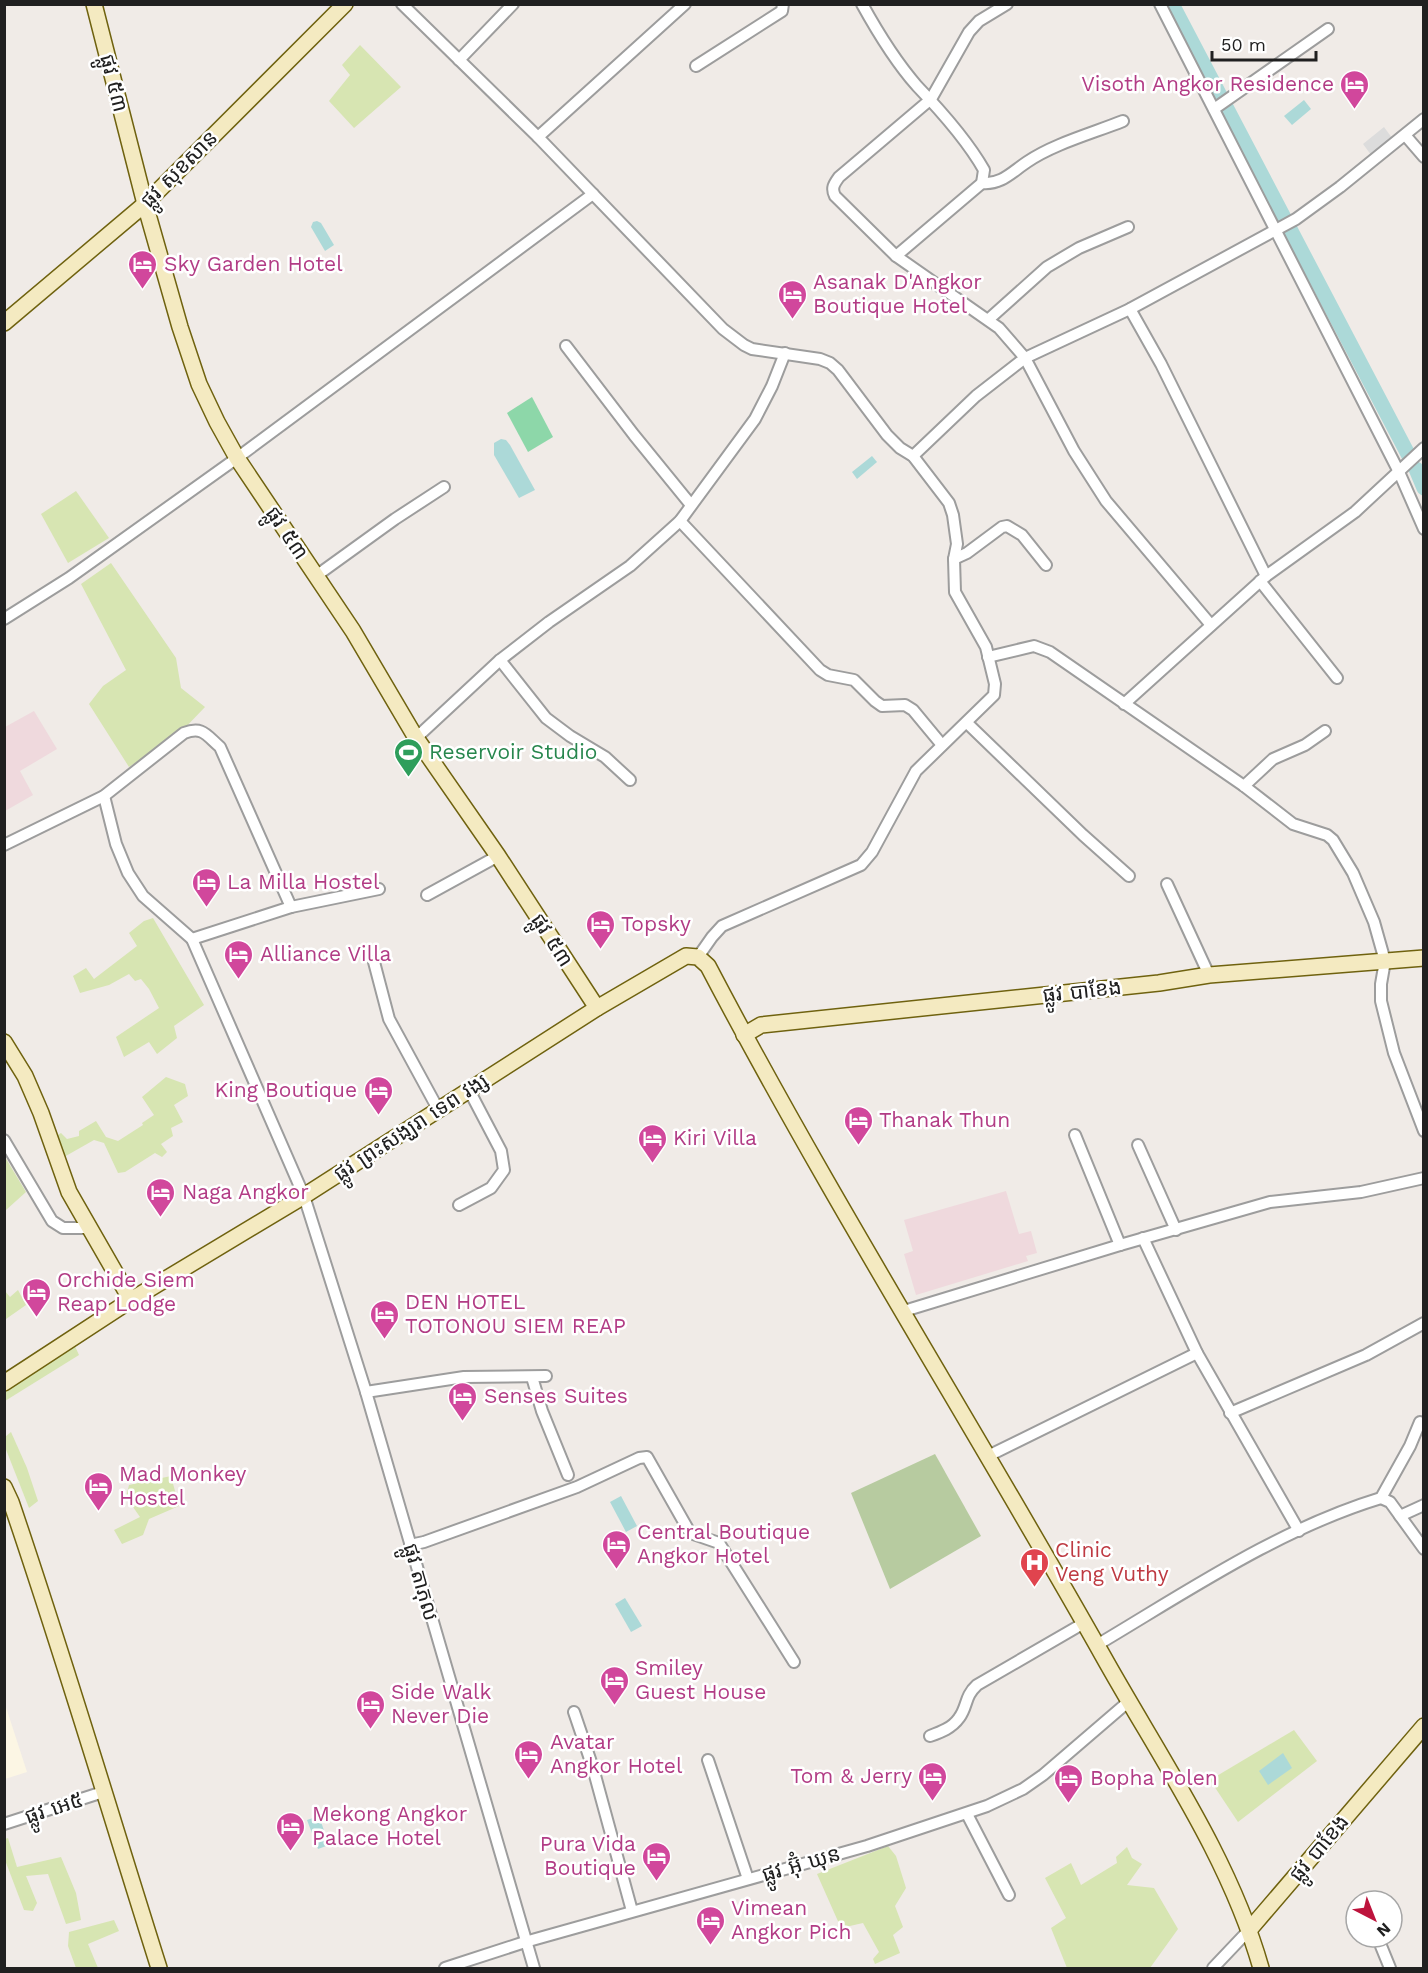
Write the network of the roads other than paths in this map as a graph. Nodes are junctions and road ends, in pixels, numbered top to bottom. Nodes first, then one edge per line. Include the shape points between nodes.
1 (94, 4) edge
2 (345, 4) edge
3 (402, 4) edge
4 (513, 4) edge
5 (685, 4) edge
6 (783, 4) edge
7 (862, 4) edge
8 (1007, 4) edge
9 (1160, 4) edge
10 (1328, 29) dead end
11 (459, 60) junction
12 (696, 66) dead end
13 (930, 99) junction
14 (1217, 107) junction
15 (1424, 119) edge
16 (1123, 121) dead end
17 (1404, 135) junction
18 (538, 137) junction
19 (1424, 157) edge
20 (982, 183) junction
21 (593, 194) junction
22 (145, 204) junction
23 (1128, 227) dead end
24 (1280, 229) junction
25 (896, 256) junction
26 (1130, 309) junction
27 (989, 319) junction
28 (4, 323) edge
29 (567, 346) dead end
30 (785, 353) junction
31 (1024, 358) junction
32 (1420, 452) edge
33 (914, 456) junction
34 (237, 458) junction
35 (1402, 469) junction
36 (444, 487) dead end
37 (691, 505) junction
38 (680, 521) junction
39 (1424, 529) edge
40 (954, 559) junction
41 (1046, 565) dead end
42 (316, 576) junction
43 (1263, 578) junction
44 (4, 619) edge
45 (1211, 625) junction
46 (988, 657) junction
47 (500, 660) junction
48 (1337, 678) dead end
49 (1124, 704) junction
50 (967, 723) junction
51 (1324, 731) dead end
52 (416, 738) junction
53 (942, 745) junction
54 (630, 780) dead end
55 (1244, 786) junction
56 (104, 796) junction
57 (4, 845) edge
58 (498, 856) junction
59 (1129, 876) dead end
60 (1167, 884) dead end
61 (379, 889) dead end
62 (427, 895) dead end
63 (291, 907) junction
64 (192, 939) junction
65 (698, 957) junction
66 (1424, 957) edge
67 (1385, 961) junction
68 (374, 962) dead end
69 (1209, 975) junction
70 (597, 1008) junction
71 (744, 1035) junction
72 (4, 1042) edge
73 (469, 1090) junction
74 (438, 1109) junction
75 (1424, 1131) edge
76 (1075, 1135) dead end
77 (4, 1140) edge
78 (1138, 1145) dead end
79 (1424, 1178) edge
80 (304, 1196) junction
81 (459, 1205) dead end
82 (89, 1228) junction
83 (1176, 1230) junction
84 (1143, 1238) junction
85 (1120, 1245) junction
86 (131, 1300) junction
87 (904, 1311) junction
88 (1424, 1323) edge
89 (1197, 1353) junction
90 (546, 1376) dead end
91 (532, 1377) junction
92 (4, 1383) edge
93 (366, 1392) junction
94 (1230, 1413) junction
95 (1420, 1422) dead end
96 (988, 1456) junction
97 (568, 1475) dead end
98 (4, 1487) edge
99 (1381, 1498) junction
100 (1424, 1505) edge
101 (1400, 1516) junction
102 (1299, 1531) junction
103 (410, 1545) junction
104 (1424, 1549) edge
105 (1084, 1623) junction
106 (1097, 1645) junction
107 (794, 1662) dead end
108 (1128, 1702) junction
109 (574, 1712) dead end
110 (1424, 1726) edge
111 (930, 1736) dead end
112 (708, 1760) dead end
113 (103, 1792) junction
114 (967, 1814) junction
115 (4, 1824) edge
116 (747, 1879) junction
117 (1008, 1895) dead end
118 (632, 1911) junction
119 (1250, 1929) junction
120 (525, 1942) junction
121 (1382, 1949) edge
122 (159, 1968) edge
123 (445, 1968) edge
124 (534, 1968) edge
125 (1212, 1968) edge
126 (1261, 1968) edge
127 (1390, 1968) edge

1 - 22 street, ផ្លូវ ៥៣
2 - 22 street, ផ្លូវ សុខសាន
3 - 11 street
4 - 11 street
5 - 18 street
6 - 12 street via 783,9 773,17
7 - 13 street via 876,31
8 - 13 street via 969,32
9 - 14 street
10 - 14 street
11 - 18 street
13 - 20 street via 984,170
13 - 25 street via 839,177 833,187 835,196
14 - 24 street
15 - 17 street
16 - 20 street via 1038,154 1000,181
17 - 19 street
17 - 24 street
18 - 21 street
20 - 25 street
21 - 30 street via 723,329 752,350
21 - 34 street
22 - 28 street, ផ្លូវ សុខសាន
22 - 34 street, ផ្លូវ ៥៣ via 199,384
23 - 27 street via 1047,267
24 - 26 street
24 - 35 street
25 - 27 street
26 - 31 street
26 - 43 street via 1161,364
27 - 31 street
29 - 37 street
30 - 33 street via 831,363 887,435
30 - 37 street via 755,419
31 - 33 street via 976,396
31 - 45 street via 1106,501
32 - 35 street
33 - 40 street via 949,503 957,544
34 - 42 street, ផ្លូវ ៥៣
34 - 44 street via 69,578
35 - 39 street
35 - 43 street via 1355,512
36 - 42 street
37 - 38 street
38 - 47 street via 630,566
38 - 53 street via 820,670 854,680 882,705 905,705
40 - 41 street via 1007,526 1022,535
40 - 46 street via 955,592 982,637
42 - 52 street, ផ្លូវ ៥៣
43 - 45 street
43 - 48 street
45 - 49 street
46 - 49 street via 1034,646 1041,648
46 - 50 street via 996,687 990,701
47 - 52 street
47 - 54 street via 546,718 605,757
49 - 55 street
50 - 53 street
50 - 59 street
51 - 55 street via 1305,745 1273,759
52 - 58 street, ផ្លូវ ៥៣
53 - 65 street via 909,780 872,852 861,865 722,926
55 - 67 street via 1293,824 1333,840 1353,873
56 - 57 street
56 - 63 street via 184,733 201,730 220,747
56 - 64 street via 128,873 143,896
58 - 62 street
58 - 70 street, ផ្លូវ ៥៣
60 - 69 street
61 - 63 street
63 - 64 street
64 - 80 street, ផ្លូវ តាភុល
65 - 70 street, ផ្លូវ ព្រះសង្ឃរា ទេព វង្ស via 686,956
65 - 71 street via 708,966
66 - 67 street, ផ្លូវ បាខែង
67 - 69 street, ផ្លូវ បាខែង
67 - 75 street via 1381,1001 1394,1053
68 - 74 street via 389,1019
69 - 71 street, ផ្លូវ បាខែង via 761,1025
70 - 73 street, ផ្លូវ ព្រះសង្ឃរា ទេព វង្ស
71 - 87 street
72 - 82 street via 25,1076 65,1185
73 - 74 street, ផ្លូវ ព្រះសង្ឃរា ទេព វង្ស
73 - 81 street via 501,1151 504,1170 491,1188
74 - 80 street, ផ្លូវ ព្រះសង្ឃរា ទេព វង្ស
76 - 85 street
77 - 82 street via 52,1221 63,1228
78 - 83 street
79 - 83 street via 1361,1192 1270,1202
80 - 86 street, ផ្លូវ ព្រះសង្ឃរា ទេព វង្ស
80 - 93 street, ផ្លូវ តាភុល
82 - 86 street
83 - 84 street
84 - 85 street
84 - 89 street
85 - 87 street
86 - 92 street, ផ្លូវ ព្រះសង្ឃរា ទេព វង្ស
87 - 96 street
88 - 94 street via 1366,1354
89 - 94 street
89 - 96 street
90 - 91 street
91 - 93 street via 464,1377
91 - 97 street
93 - 103 street, ផ្លូវ តាភុល
94 - 102 street
95 - 99 street
96 - 105 street
98 - 113 street via 46,1603
99 - 101 street via 1390,1502
99 - 102 street
100 - 101 street
101 - 104 street
102 - 106 street via 1252,1554
103 - 107 street via 578,1487 647,1457 689,1530 719,1543
103 - 120 street, ផ្លូវ តាភុល
105 - 106 street
105 - 111 street via 976,1685 959,1718 947,1729
106 - 108 street
108 - 114 street, ផ្លូវ អ៊ុំ ឃុន via 1023,1789
108 - 119 street via 1193,1812
109 - 118 street
110 - 119 street, ផ្លូវ បាខែង
112 - 116 street
113 - 115 street, ផ្លូវ អេ៥
113 - 122 street
114 - 116 street, ផ្លូវ អ៊ុំ ឃុន
114 - 117 street
116 - 118 street, ផ្លូវ អ៊ុំ ឃុន
118 - 120 street, ផ្លូវ អ៊ុំ ឃុន
119 - 125 street, ផ្លូវ បាខែង
119 - 126 street
120 - 123 street, ផ្លូវ អ៊ុំ ឃុន
120 - 124 street, ផ្លូវ តាភុល
121 - 127 street

